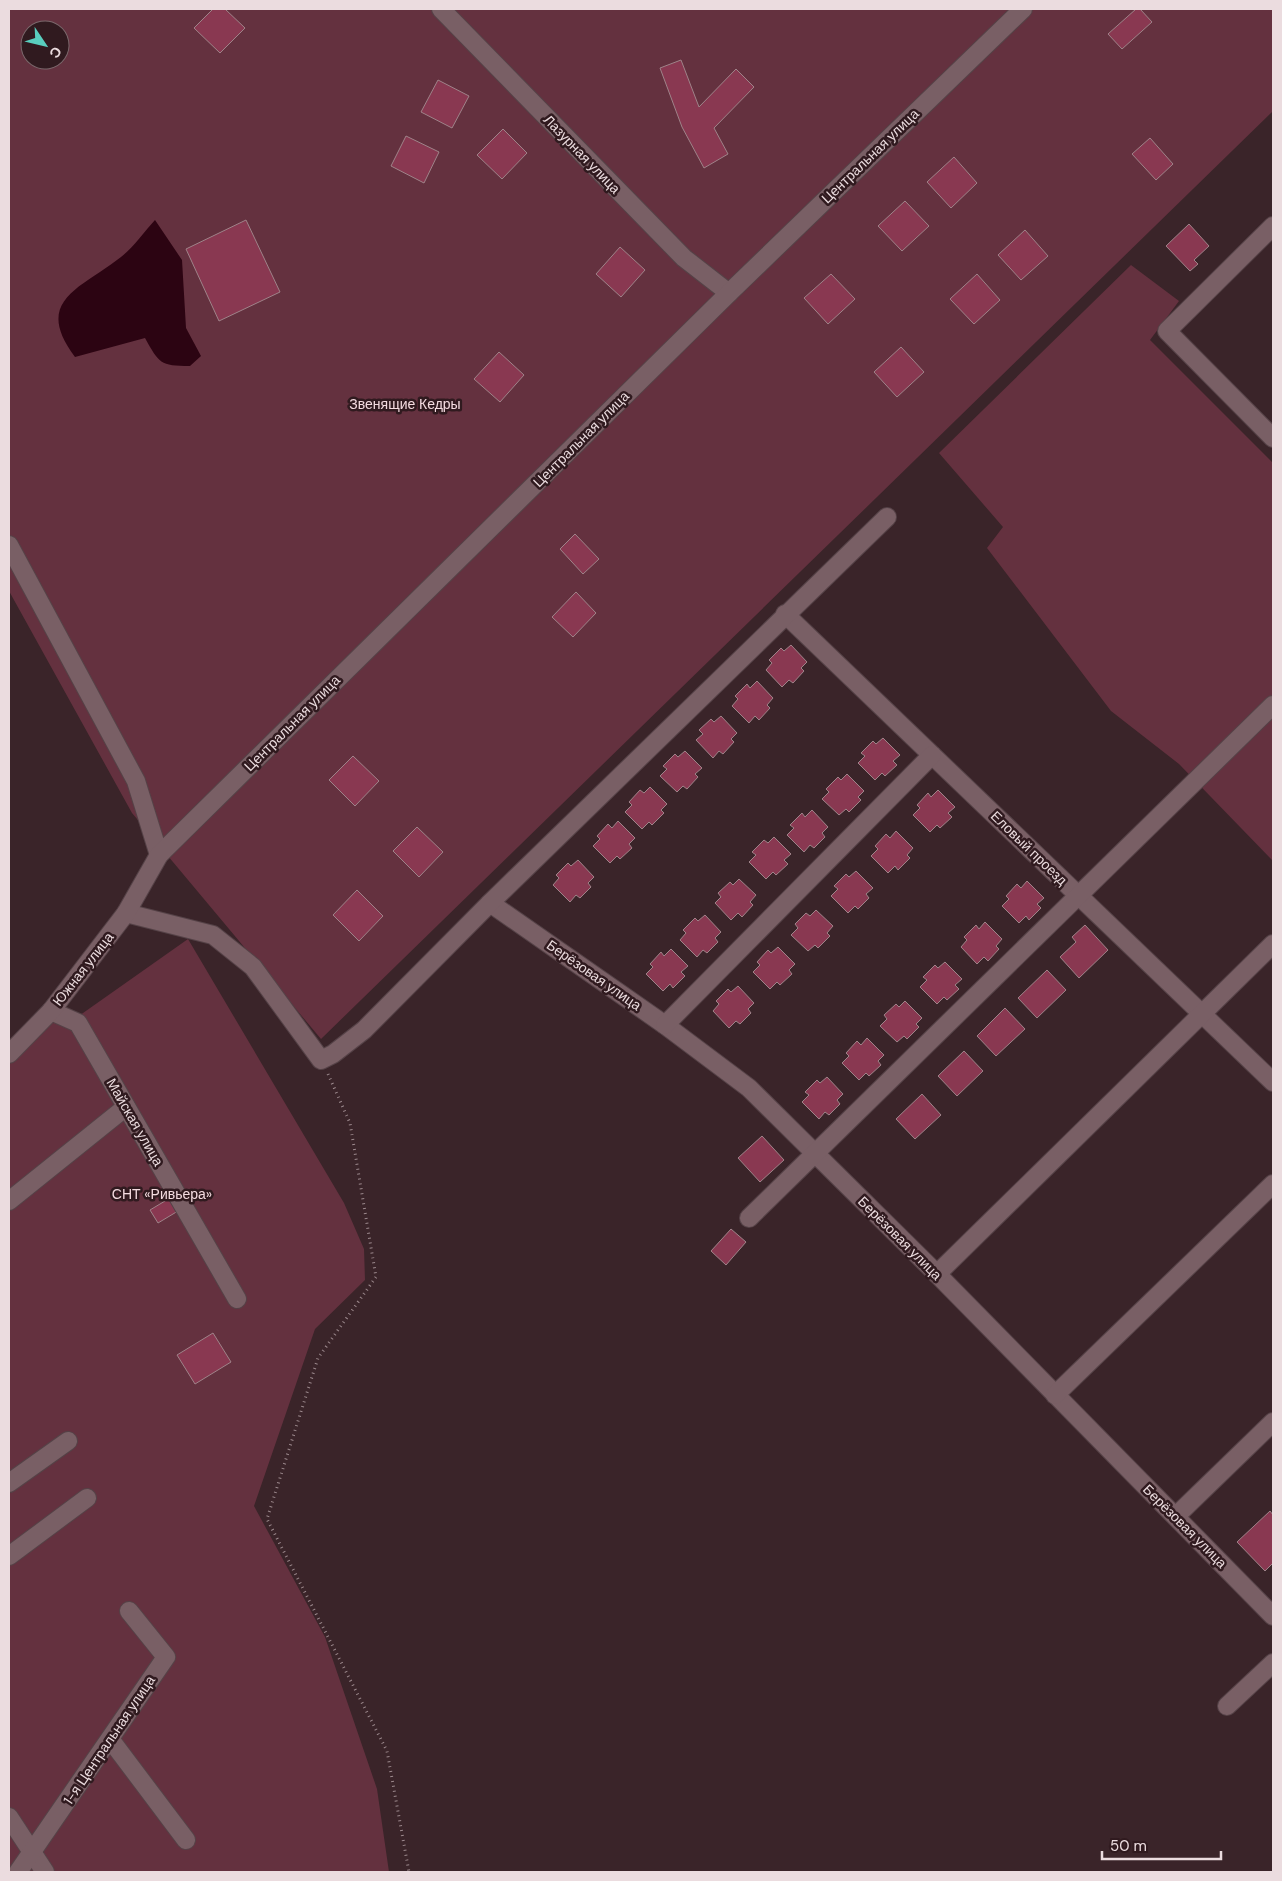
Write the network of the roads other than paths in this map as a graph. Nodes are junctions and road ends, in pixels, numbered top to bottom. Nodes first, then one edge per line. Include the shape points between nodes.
1 (441, 9) edge
2 (1023, 9) edge
3 (1273, 226) edge
4 (729, 293) junction
5 (1273, 438) edge
6 (887, 517) dead end
7 (9, 545) edge
8 (785, 614) junction
9 (1273, 705) edge
10 (932, 755) junction
11 (159, 855) junction
12 (146, 876) joint
13 (1080, 897) junction
14 (490, 903) junction
15 (126, 913) junction
16 (1273, 944) edge
17 (51, 1011) junction
18 (1202, 1012) junction
19 (665, 1025) junction
20 (9, 1054) edge
21 (1273, 1082) edge
22 (126, 1107) junction
23 (815, 1154) junction
24 (1273, 1184) edge
25 (9, 1201) edge
26 (750, 1218) dead end
27 (937, 1274) junction
28 (237, 1299) dead end
29 (1055, 1395) junction
30 (1273, 1422) edge
31 (68, 1441) dead end
32 (9, 1483) edge
33 (87, 1498) dead end
34 (1176, 1516) junction
35 (9, 1556) edge
36 (129, 1611) dead end
37 (1273, 1616) edge
38 (1273, 1662) edge
39 (1227, 1706) dead end
40 (110, 1739) junction
41 (9, 1817) edge
42 (186, 1840) dead end
43 (32, 1853) junction
44 (18, 1872) edge
45 (45, 1872) edge

1 - 4 street, Лазурная улица via 684,258
2 - 4 street, Центральная улица
3 - 5 street via 1166,331
4 - 11 street, Центральная улица
6 - 8 street
7 - 11 street via 136,781
8 - 10 street, Еловый проезд
8 - 14 street
9 - 13 street
10 - 13 street, Еловый проезд
10 - 19 street
11 - 12 street, Центральная улица
12 - 15 street, Южная улица
13 - 18 street, Еловый проезд
13 - 23 street
14 - 15 street via 364,1030 321,1060 253,967 213,935
14 - 19 street, Берёзовая улица
15 - 17 street, Южная улица
16 - 18 street
17 - 20 street, Южная улица
17 - 22 street, Майская улица via 78,1023
18 - 21 street, Еловый проезд
18 - 27 street
19 - 23 street, Берёзовая улица via 749,1088
22 - 25 street
22 - 28 street, Майская улица
23 - 26 street
23 - 27 street, Берёзовая улица
24 - 29 street
27 - 29 street, Берёзовая улица
29 - 34 street, Берёзовая улица
30 - 34 street
31 - 32 street
33 - 35 street
34 - 37 street, Берёзовая улица
36 - 40 street, 1-я Центральная улица via 166,1657
38 - 39 street
40 - 42 street
40 - 43 street, 1-я Центральная улица
41 - 43 street
43 - 44 street, 1-я Центральная улица
43 - 45 street

